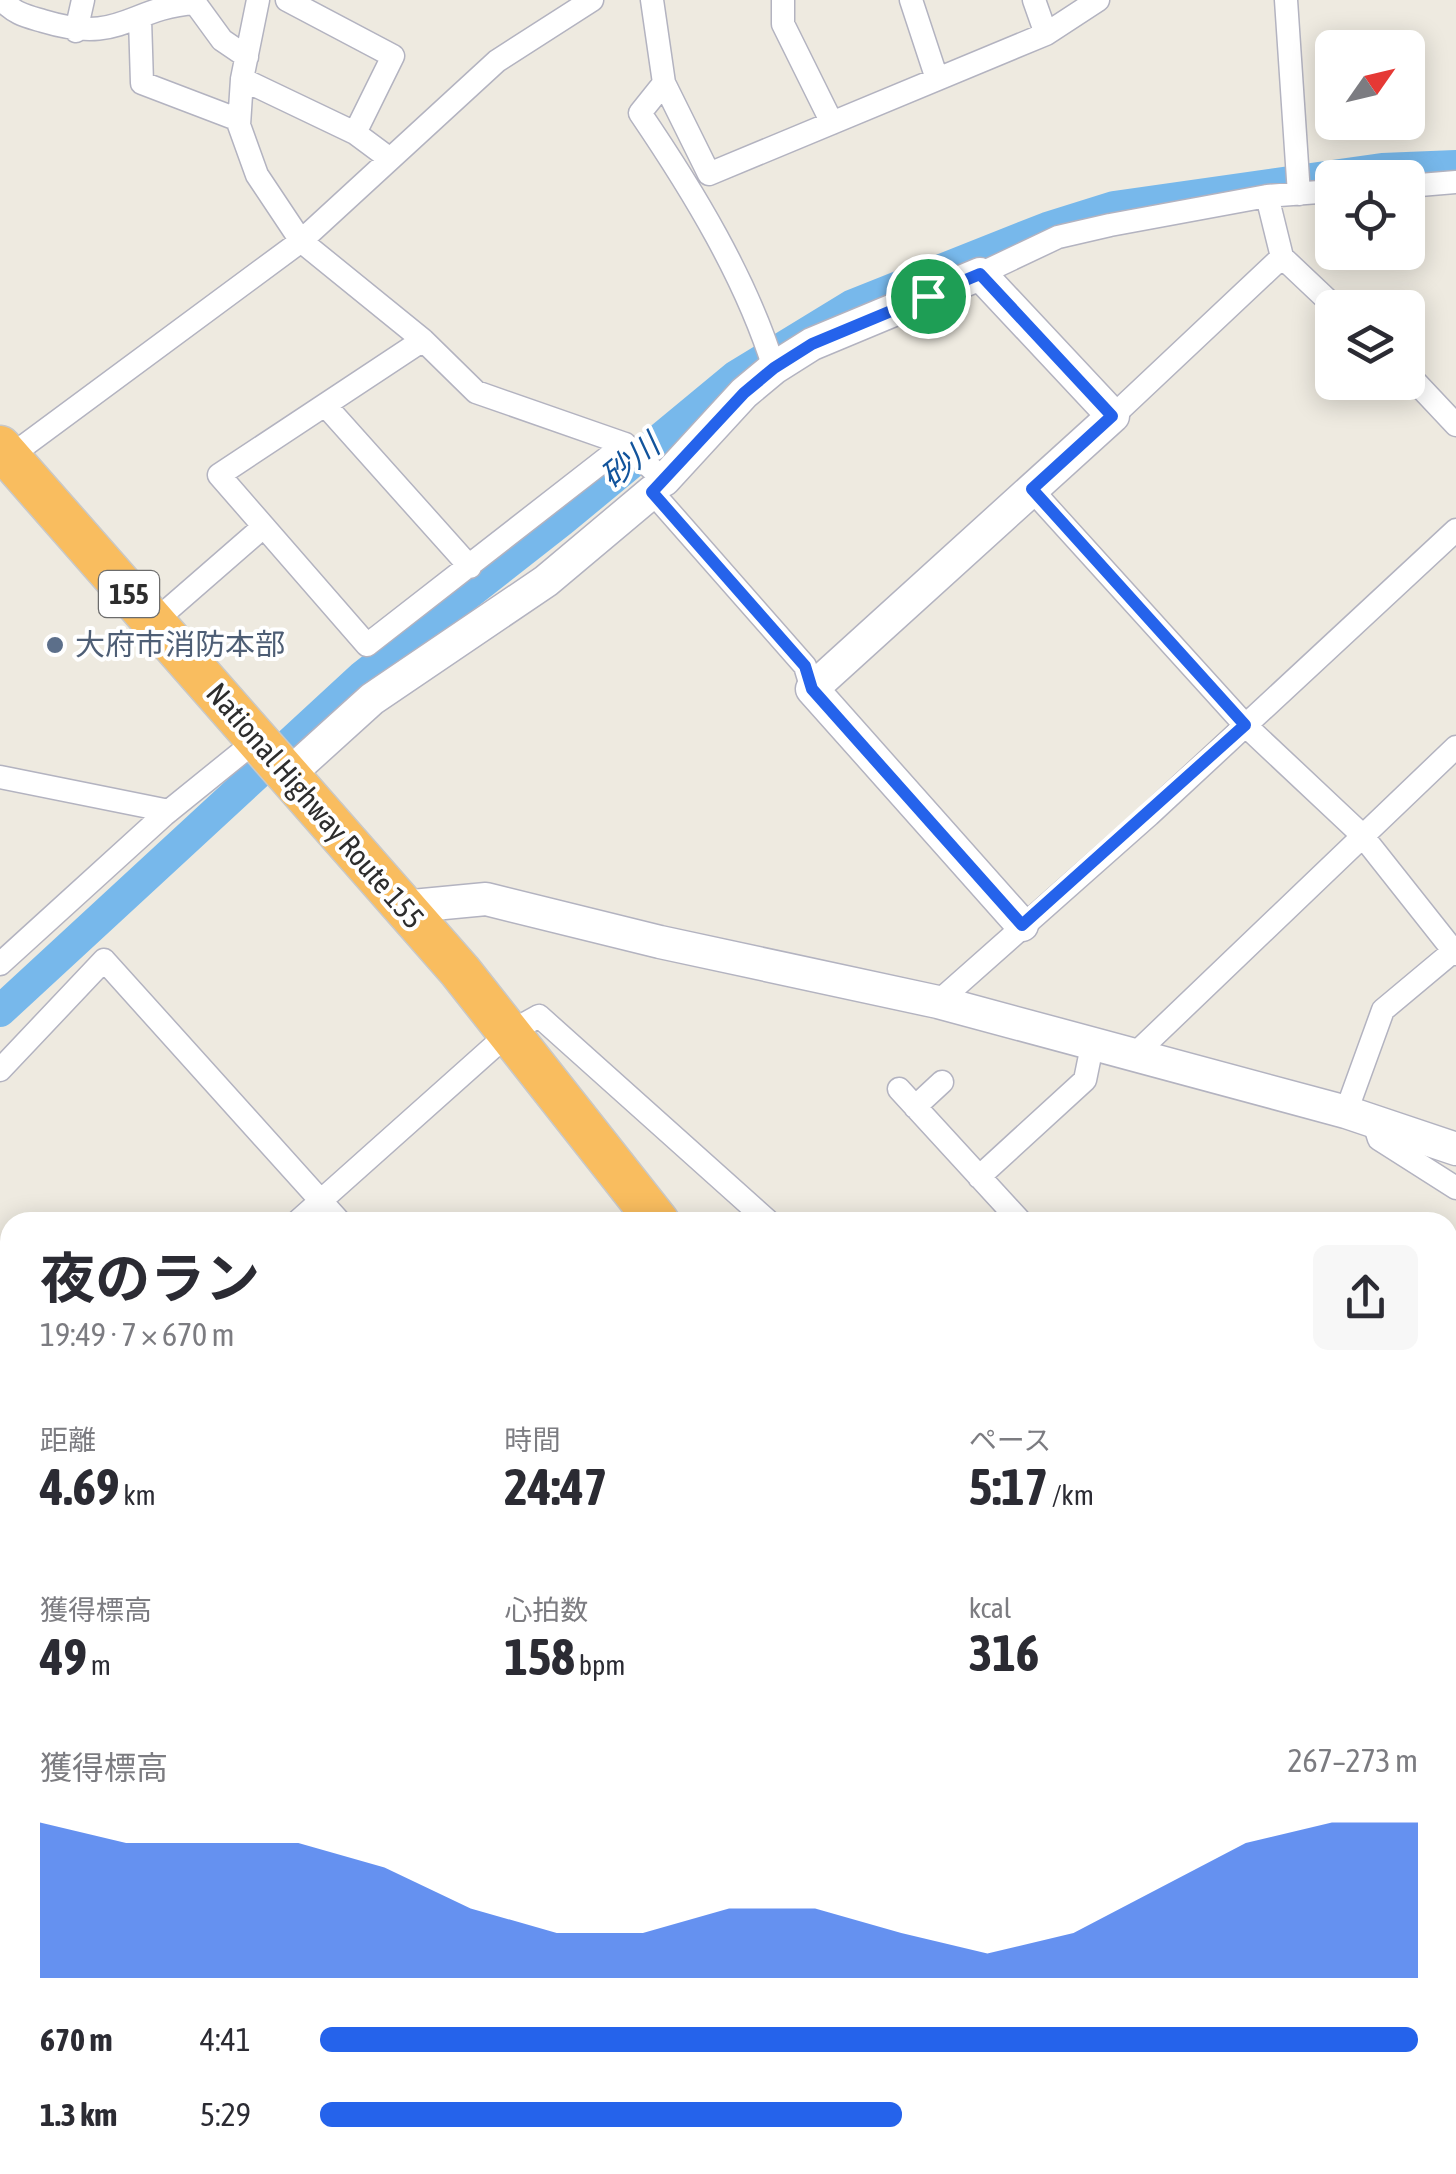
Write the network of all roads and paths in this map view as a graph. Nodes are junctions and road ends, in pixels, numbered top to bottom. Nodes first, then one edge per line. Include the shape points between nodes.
1 (2, 0) edge
2 (84, 0) edge
3 (258, 0) edge
4 (287, 0) edge
5 (592, 0) edge
6 (652, 0) edge
7 (782, 0) edge
8 (911, 0) edge
9 (1034, 0) edge
10 (1098, 0) edge
11 (1286, 0) edge
12 (140, 19) junction
13 (76, 31) junction
14 (1046, 34) junction
15 (244, 68) junction
16 (937, 80) junction
17 (664, 83) junction
18 (239, 120) junction
19 (832, 123) junction
20 (356, 133) junction
21 (390, 159) junction
22 (1456, 182) edge
23 (1425, 185) edge
24 (1315, 192) edge
25 (1298, 193) junction
26 (1266, 196) junction
27 (301, 241) junction
28 (1282, 257) junction
29 (980, 274) junction
30 (1317, 290) edge
31 (424, 340) junction
32 (774, 367) junction
33 (1425, 392) edge
34 (326, 404) junction
35 (1112, 416) junction
36 (1456, 425) edge
37 (626, 445) junction
38 (3, 456) edge
39 (660, 484) junction
40 (1032, 489) junction
41 (262, 528) junction
42 (1456, 530) edge
43 (470, 567) junction
44 (154, 622) junction
45 (812, 689) junction
46 (1245, 725) junction
47 (258, 740) junction
48 (1456, 747) edge
49 (288, 775) junction
50 (0, 777) edge
51 (169, 810) junction
52 (1362, 834) junction
53 (402, 906) junction
54 (1022, 925) junction
55 (1455, 951) edge
56 (0, 964) edge
57 (938, 1002) junction
58 (510, 1032) junction
59 (1092, 1046) junction
60 (1132, 1057) junction
61 (0, 1070) edge
62 (942, 1082) dead end
63 (899, 1088) dead end
64 (915, 1107) junction
65 (1359, 1116) junction
66 (1456, 1149) edge
67 (979, 1177) junction
68 (1456, 1188) edge
69 (321, 1200) junction
70 (308, 1212) edge
71 (331, 1212) edge
72 (650, 1212) edge
73 (681, 1212) edge
74 (758, 1212) edge
75 (1012, 1212) edge

1 - 13 street via 14,12
2 - 13 street
3 - 15 street
4 - 20 street via 393,56
5 - 21 street via 497,61
6 - 17 street
7 - 19 street via 783,24
8 - 16 street
9 - 14 street
10 - 14 street
11 - 25 street
12 - 13 street
12 - 15 street via 164,5 195,3
12 - 18 street via 142,83
14 - 16 street
15 - 18 street
15 - 20 street
16 - 19 street
17 - 19 street via 709,174
17 - 32 street via 640,113 757,317
18 - 27 street via 257,175
20 - 21 street
21 - 27 street
22 - 23 street
24 - 25 street
25 - 26 street
26 - 28 street
26 - 29 street via 1058,237
27 - 31 street
27 - 38 street
28 - 30 street
28 - 35 street
29 - 32 street via 812,344
29 - 35 street
31 - 34 street
31 - 37 street via 476,392
32 - 39 street
33 - 36 street
34 - 41 street via 218,475
34 - 43 street
35 - 40 street
37 - 39 street
37 - 43 street
38 - 44 highway, National Highway Route 155 / 155
39 - 45 street via 805,666
39 - 49 street via 546,580 372,700
40 - 45 street
40 - 46 street
41 - 43 street via 367,646
41 - 44 street
42 - 46 street
44 - 47 highway, National Highway Route 155 / 155
45 - 54 street
46 - 52 street
46 - 54 street
47 - 49 highway, National Highway Route 155 / 155
47 - 51 street
48 - 52 street
49 - 53 highway, National Highway Route 155 / 155
50 - 51 street
51 - 56 street
52 - 55 street
52 - 60 street
53 - 57 street via 486,899
53 - 58 highway, National Highway Route 155 / 155
54 - 57 street
55 - 65 street via 1383,1010
57 - 59 street
58 - 69 street
58 - 72 highway, National Highway Route 155 / 155
58 - 73 highway, National Highway Route 155 / 155 via 554,1070
58 - 74 street via 540,1016
59 - 60 street
59 - 67 street via 1084,1080
60 - 65 street
61 - 69 street via 104,960
62 - 64 street
63 - 64 street
64 - 67 street
65 - 66 street
65 - 68 street via 1379,1139
67 - 75 street
69 - 70 street
69 - 71 street

